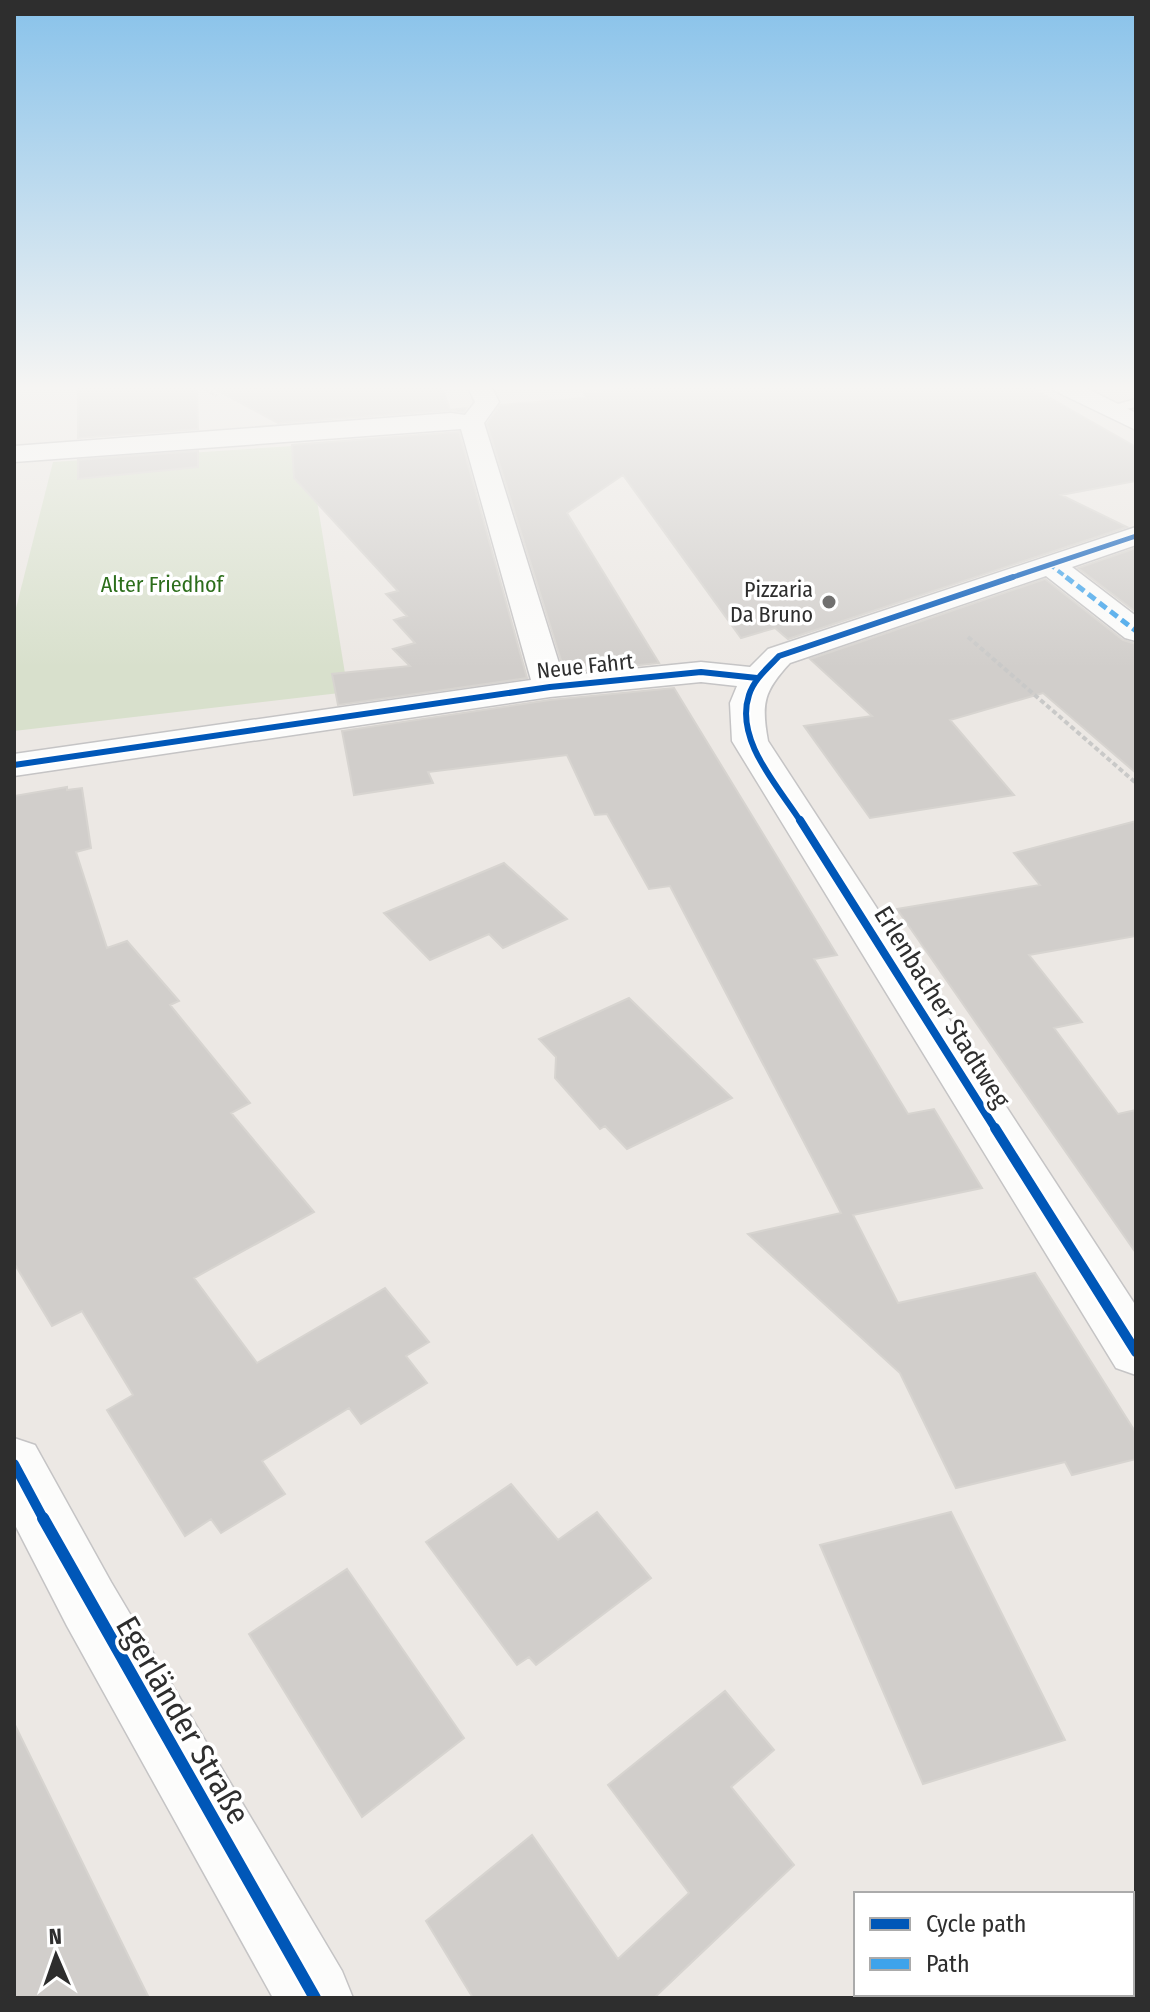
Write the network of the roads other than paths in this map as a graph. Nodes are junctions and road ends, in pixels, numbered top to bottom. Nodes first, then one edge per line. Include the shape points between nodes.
1 (489, 480) edge
2 (1136, 536) edge
3 (1049, 564) junction
4 (1136, 631) edge
5 (757, 678) junction
6 (550, 687) junction
7 (14, 765) edge
8 (1136, 1352) edge
9 (14, 1464) edge
10 (315, 1998) edge

1 - 6 street
2 - 3 street
3 - 4 street
3 - 5 street via 779,656
5 - 6 street, Neue Fahrt via 701,672
5 - 8 street, Erlenbacher Stadtweg via 744,706 750,741
6 - 7 street, Neue Fahrt
9 - 10 street, Egerländer Straße

